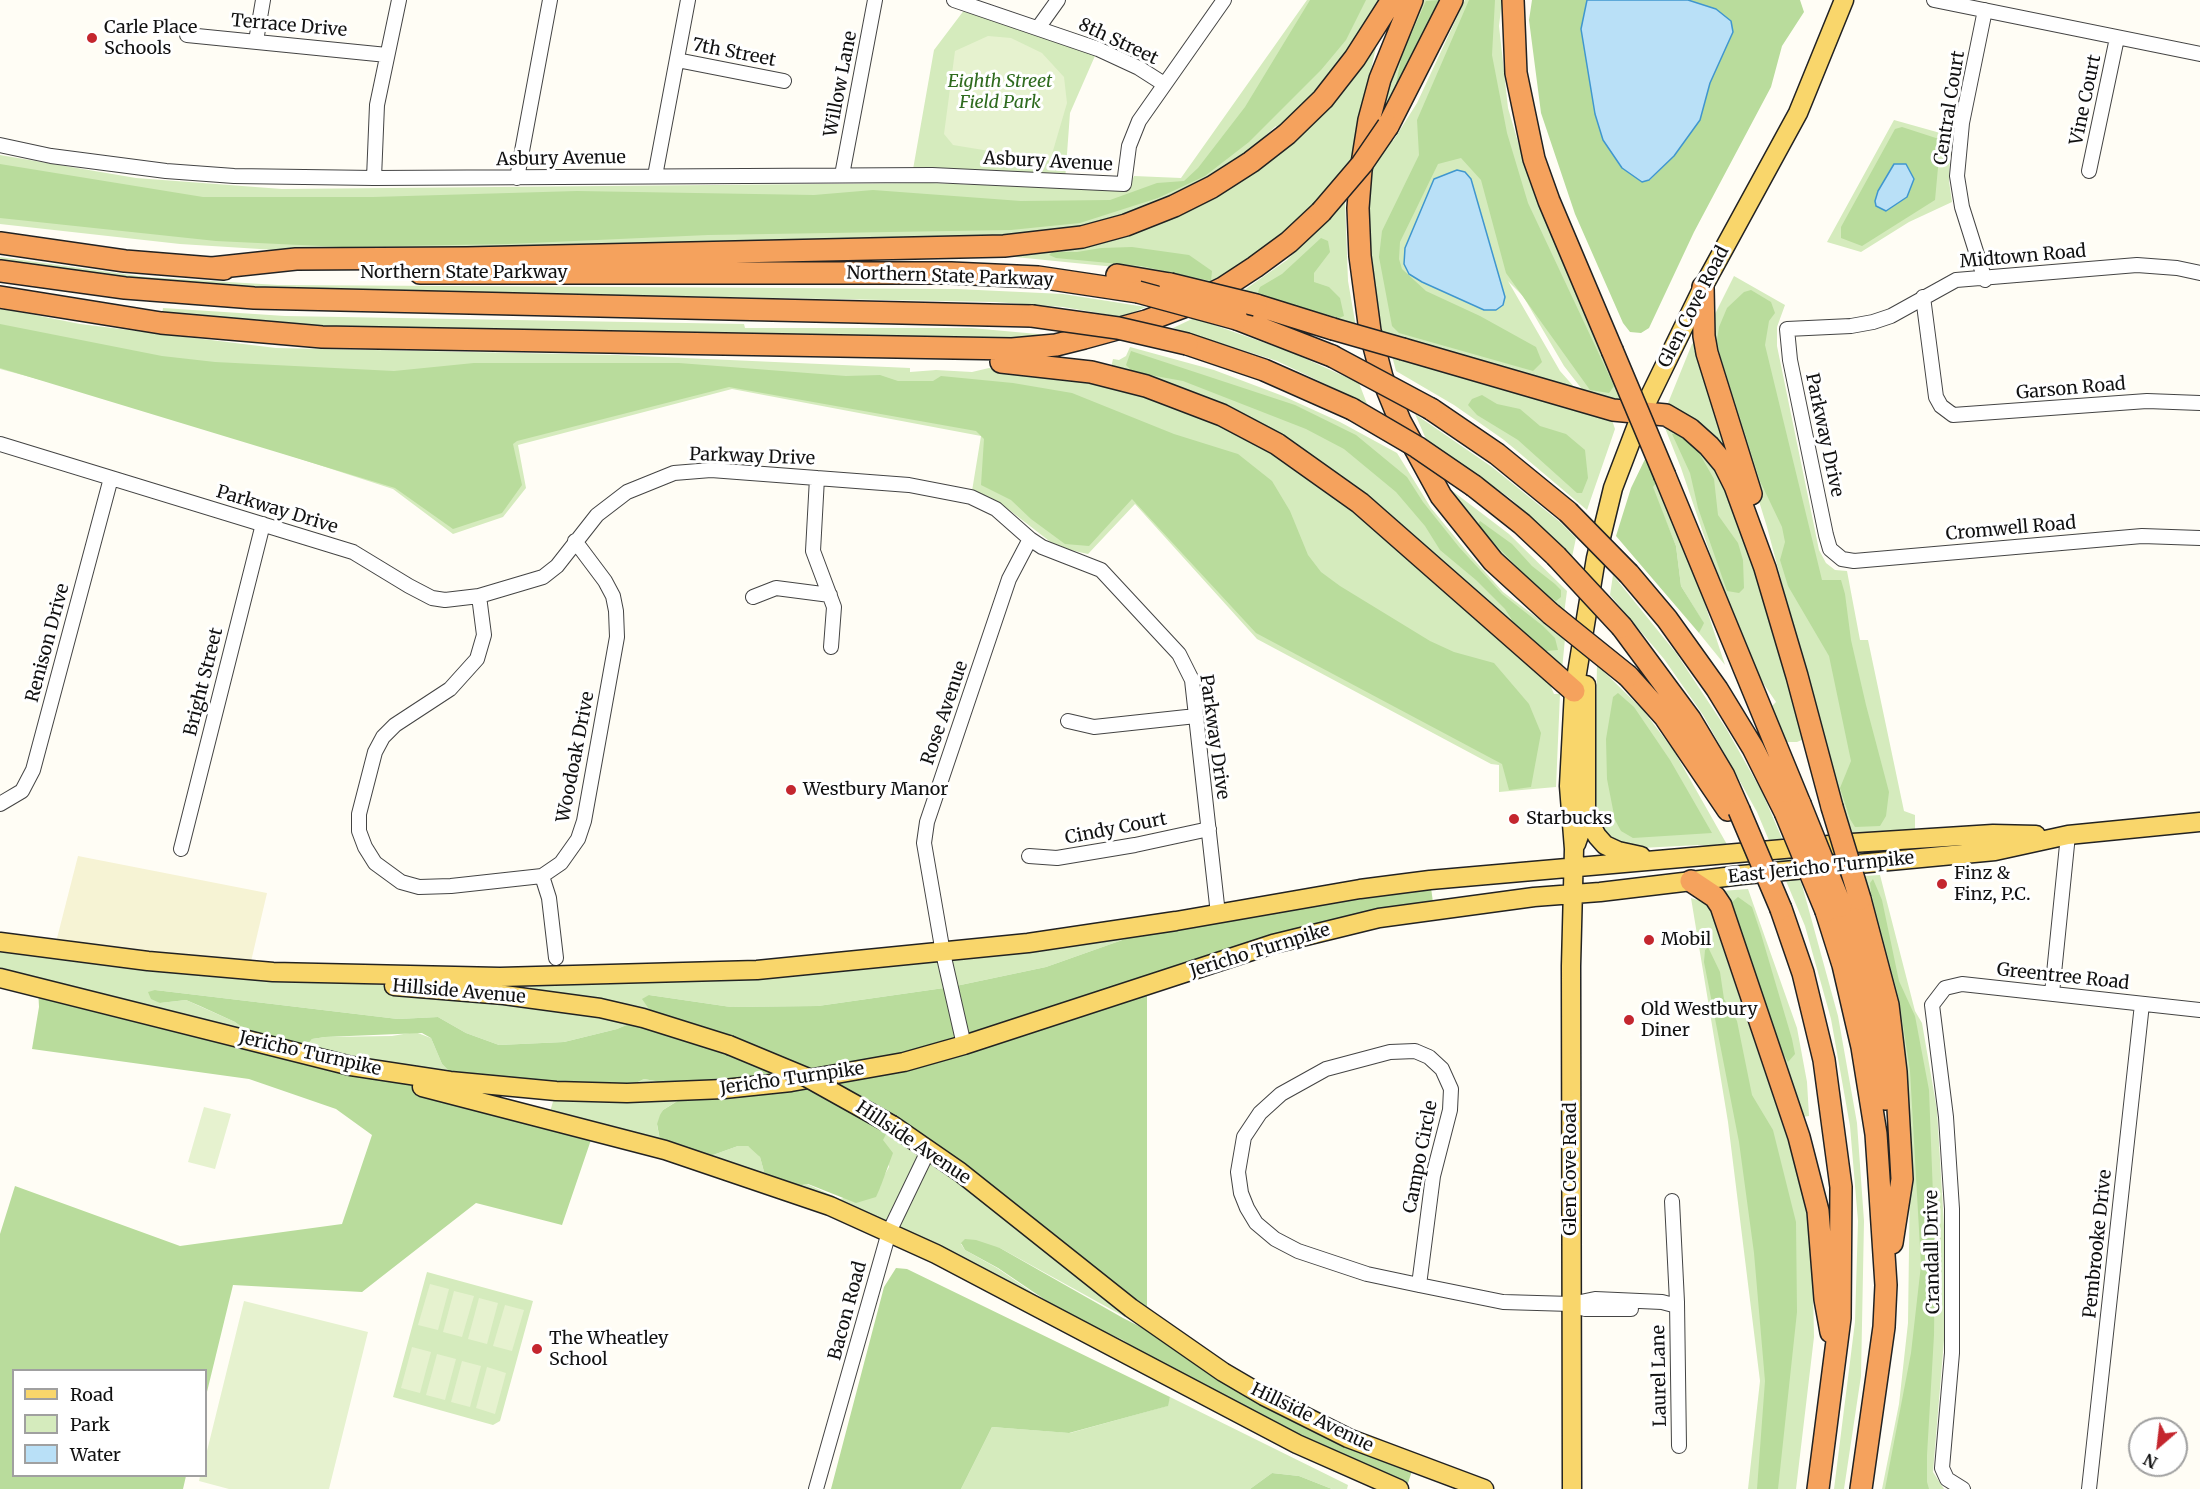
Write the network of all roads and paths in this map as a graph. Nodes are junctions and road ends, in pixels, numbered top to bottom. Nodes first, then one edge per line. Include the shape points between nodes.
1 (263, 0) edge
2 (399, 0) edge
3 (550, 0) edge
4 (688, 0) edge
5 (875, 0) edge
6 (954, 0) edge
7 (1058, 0) edge
8 (1224, 0) edge
9 (1392, 0) edge
10 (1412, 0) edge
11 (1452, 0) edge
12 (1514, 0) edge
13 (1844, 0) edge
14 (1934, 0) edge
15 (1985, 10) junction
16 (1038, 28) junction
17 (187, 35) dead end
18 (2117, 38) junction
19 (256, 41) junction
20 (2200, 54) edge
21 (387, 55) junction
22 (676, 60) junction
23 (784, 81) dead end
24 (1164, 84) junction
25 (0, 145) edge
26 (2089, 171) dead end
27 (842, 175) junction
28 (655, 176) junction
29 (374, 178) junction
30 (517, 178) junction
31 (0, 243) edge
32 (212, 268) junction
33 (0, 271) edge
34 (2200, 273) edge
35 (1038, 277) junction
36 (1985, 280) junction
37 (1703, 287) junction
38 (0, 297) edge
39 (1923, 297) junction
40 (1787, 329) joint
41 (777, 346) junction
42 (2200, 403) edge
43 (1642, 412) junction
44 (0, 444) edge
45 (111, 478) junction
46 (817, 478) junction
47 (262, 524) junction
48 (2200, 538) edge
49 (1030, 539) junction
50 (575, 541) junction
51 (1830, 549) joint
52 (1765, 568) junction
53 (830, 595) junction
54 (479, 596) junction
55 (753, 597) dead end
56 (1586, 629) junction
57 (831, 647) dead end
58 (1574, 691) junction
59 (1196, 716) junction
60 (1068, 721) dead end
61 (0, 804) edge
62 (1793, 808) junction
63 (1734, 811) junction
64 (1586, 816) junction
65 (2200, 822) edge
66 (1209, 829) junction
67 (2068, 835) junction
68 (181, 849) dead end
69 (1574, 849) junction
70 (1029, 856) dead end
71 (1664, 860) junction
72 (1574, 868) junction
73 (542, 876) junction
74 (1691, 881) junction
75 (1573, 894) junction
76 (1842, 906) junction
77 (1218, 914) junction
78 (0, 942) edge
79 (943, 953) junction
80 (556, 958) dead end
81 (273, 972) junction
82 (0, 978) edge
83 (2052, 993) junction
84 (2142, 1004) junction
85 (1932, 1005) joint
86 (2200, 1010) edge
87 (964, 1045) junction
88 (351, 1066) junction
89 (929, 1149) junction
90 (1672, 1201) dead end
91 (889, 1232) junction
92 (1419, 1285) junction
93 (1886, 1285) junction
94 (1571, 1304) junction
95 (1677, 1305) junction
96 (1836, 1361) junction
97 (1678, 1446) dead end
98 (816, 1489) edge
99 (1399, 1489) edge
100 (1484, 1489) edge
101 (1572, 1489) edge
102 (1818, 1489) edge
103 (1861, 1489) edge
104 (1963, 1489) edge
105 (2089, 1489) edge

1 - 19 street
2 - 21 street
3 - 30 street
4 - 22 street
5 - 27 street, Willow Lane
6 - 16 street, 8th Street
7 - 16 street
8 - 24 street
9 - 32 highway via 1323,99 1251,162 1174,206 1082,237 1004,246 296,259
10 - 63 highway, bridge via 1380,79 1361,170 1360,256 1370,331 1382,377 1400,421 1441,496 1493,561 1628,676 1676,732
11 - 41 highway, bridge via 1388,126 1362,164 1321,212 1280,249 1223,288 1146,321 1056,345 989,350
12 - 62 highway, bridge via 1516,74 1531,149 1549,201 1665,476
13 - 37 main road, Glen Cove Road via 1798,113
14 - 15 street
15 - 18 street
15 - 36 street, Central Court via 1962,123 1957,176 1962,207
16 - 24 street, 8th Street via 1115,56
17 - 19 street, Terrace Drive
18 - 20 street
18 - 26 street, Vine Court
19 - 21 street, Terrace Drive
21 - 29 street via 375,117
22 - 23 street, 7th Street
22 - 28 street
24 - 27 street, Asbury Avenue via 1135,129 1124,184
25 - 29 street, Asbury Avenue via 51,156 184,173
27 - 28 street, Asbury Avenue
28 - 30 street, Asbury Avenue
29 - 30 street, Asbury Avenue
31 - 32 highway, Northern State Parkway via 125,261
32 - 35 highway, Northern State Parkway via 343,273 951,273
33 - 63 highway, Northern State Parkway, bridge via 125,288 254,298 1032,316 1118,328 1187,344 1264,370 1352,409 1417,447 1522,524 1622,627 1690,719 1724,776
34 - 36 street, Midtown Road via 2137,265
35 - 43 highway, bridge via 1120,275 1170,284 1256,305 1612,410
35 - 62 highway, Northern State Parkway, bridge via 1138,292 1237,319 1332,356 1431,409 1497,454 1568,512 1667,619
36 - 39 street, Midtown Road via 1956,280
37 - 43 main road, Glen Cove Road
37 - 52 highway via 1705,343 1756,512
38 - 41 highway via 161,323 290,335
39 - 40 street, Midtown Road via 1873,322
39 - 42 street, Garson Road via 1932,381 1936,397 1946,411 1963,416 2147,401
40 - 51 street, Parkway Drive via 1790,360
41 - 58 highway via 851,358 985,361 1070,369 1146,386 1222,415 1285,449 1346,492
43 - 52 highway via 1661,414 1682,423 1717,455 1735,486
43 - 56 main road, Glen Cove Road via 1608,504
44 - 45 street, Parkway Drive
45 - 47 street, Parkway Drive
45 - 61 street, Renison Drive via 33,770 22,791
46 - 49 street, Parkway Drive via 909,484 971,497 996,509
46 - 50 street, Parkway Drive via 711,470 674,473 627,492 597,514
46 - 53 street via 813,550
47 - 54 street, Parkway Drive via 353,552 432,598 457,600
47 - 68 street, Bright Street
48 - 51 street, Cromwell Road via 2142,536 1854,561 1842,559
49 - 59 street, Parkway Drive via 1089,563 1116,585 1179,654 1191,680
49 - 79 street, Rose Avenue via 1009,579 927,822 925,854
50 - 54 street, Parkway Drive via 557,566 543,577
50 - 73 street, Woodoak Drive via 613,596 617,637 584,821 571,851
52 - 76 highway, bridge via 1832,807
53 - 55 street via 776,588
53 - 57 street via 834,607
54 - 73 street via 484,635 477,659 450,689 383,737 375,752 359,814 360,831 375,863 401,882 419,887
56 - 58 main road, Glen Cove Road
56 - 64 main road, Glen Cove Road
58 - 69 main road, Glen Cove Road via 1568,801
59 - 60 street via 1094,727
59 - 66 street, Parkway Drive
62 - 76 highway, bridge
63 - 96 highway, bridge via 1758,854 1781,909 1817,1028 1837,1145 1842,1253
64 - 69 main road, Glen Cove Road
64 - 71 main road via 1597,836 1609,847
65 - 67 main road, East Jericho Turnpike
66 - 70 street, Cindy Court via 1057,858
66 - 77 street, Parkway Drive
67 - 71 main road, East Jericho Turnpike via 1993,834
67 - 74 main road, East Jericho Turnpike via 1995,851
67 - 83 street
69 - 72 main road, Glen Cove Road
71 - 72 main road, East Jericho Turnpike
72 - 75 main road, Glen Cove Road
72 - 77 main road, Jericho Turnpike via 1379,886
73 - 80 street via 549,898
74 - 75 main road, East Jericho Turnpike
74 - 96 highway via 1715,897 1721,906 1806,1161 1818,1210 1825,1299
75 - 87 main road, Jericho Turnpike via 1408,913 1313,933
75 - 94 main road, Glen Cove Road
76 - 93 highway via 1853,1005 1876,1134
76 - 93 highway via 1886,996 1897,1082 1902,1179
77 - 79 main road, Jericho Turnpike
78 - 81 main road, Jericho Turnpike
79 - 81 main road, Jericho Turnpike via 757,970 641,975 491,977
79 - 87 street, Rose Avenue
81 - 89 main road, Hillside Avenue, bridge via 504,995 600,1008 652,1021 729,1045 806,1077
82 - 88 main road, Jericho Turnpike
83 - 84 street, Greentree Road
83 - 85 street, Greentree Road via 1962,984 1945,988
84 - 86 street, Greentree Road
84 - 105 street, Pembrooke Drive
85 - 104 street, Crandall Drive via 1946,1117 1953,1252 1952,1353 1942,1468 1947,1479
87 - 88 main road, Jericho Turnpike via 904,1062 826,1077 672,1092 500,1087
88 - 91 main road, Hillside Avenue via 665,1150 799,1194
89 - 91 street, Bacon Road
89 - 100 main road, Hillside Avenue via 1131,1308 1223,1372 1348,1438
90 - 95 street, Laurel Lane
91 - 98 street, Bacon Road
91 - 99 main road, Hillside Avenue via 1289,1440
92 - 92 street, Campo Circle via 1366,1274 1298,1251 1275,1239 1247,1208 1238,1172 1245,1137 1260,1113 1303,1080 1326,1069 1390,1052 1415,1051 1442,1069 1452,1089 1433,1176
92 - 94 street, Campo Circle via 1503,1302
93 - 103 highway via 1879,1370
94 - 95 street, Laurel Lane via 1596,1309 1660,1309
94 - 101 main road, Glen Cove Road
95 - 97 street, Laurel Lane
96 - 102 highway

